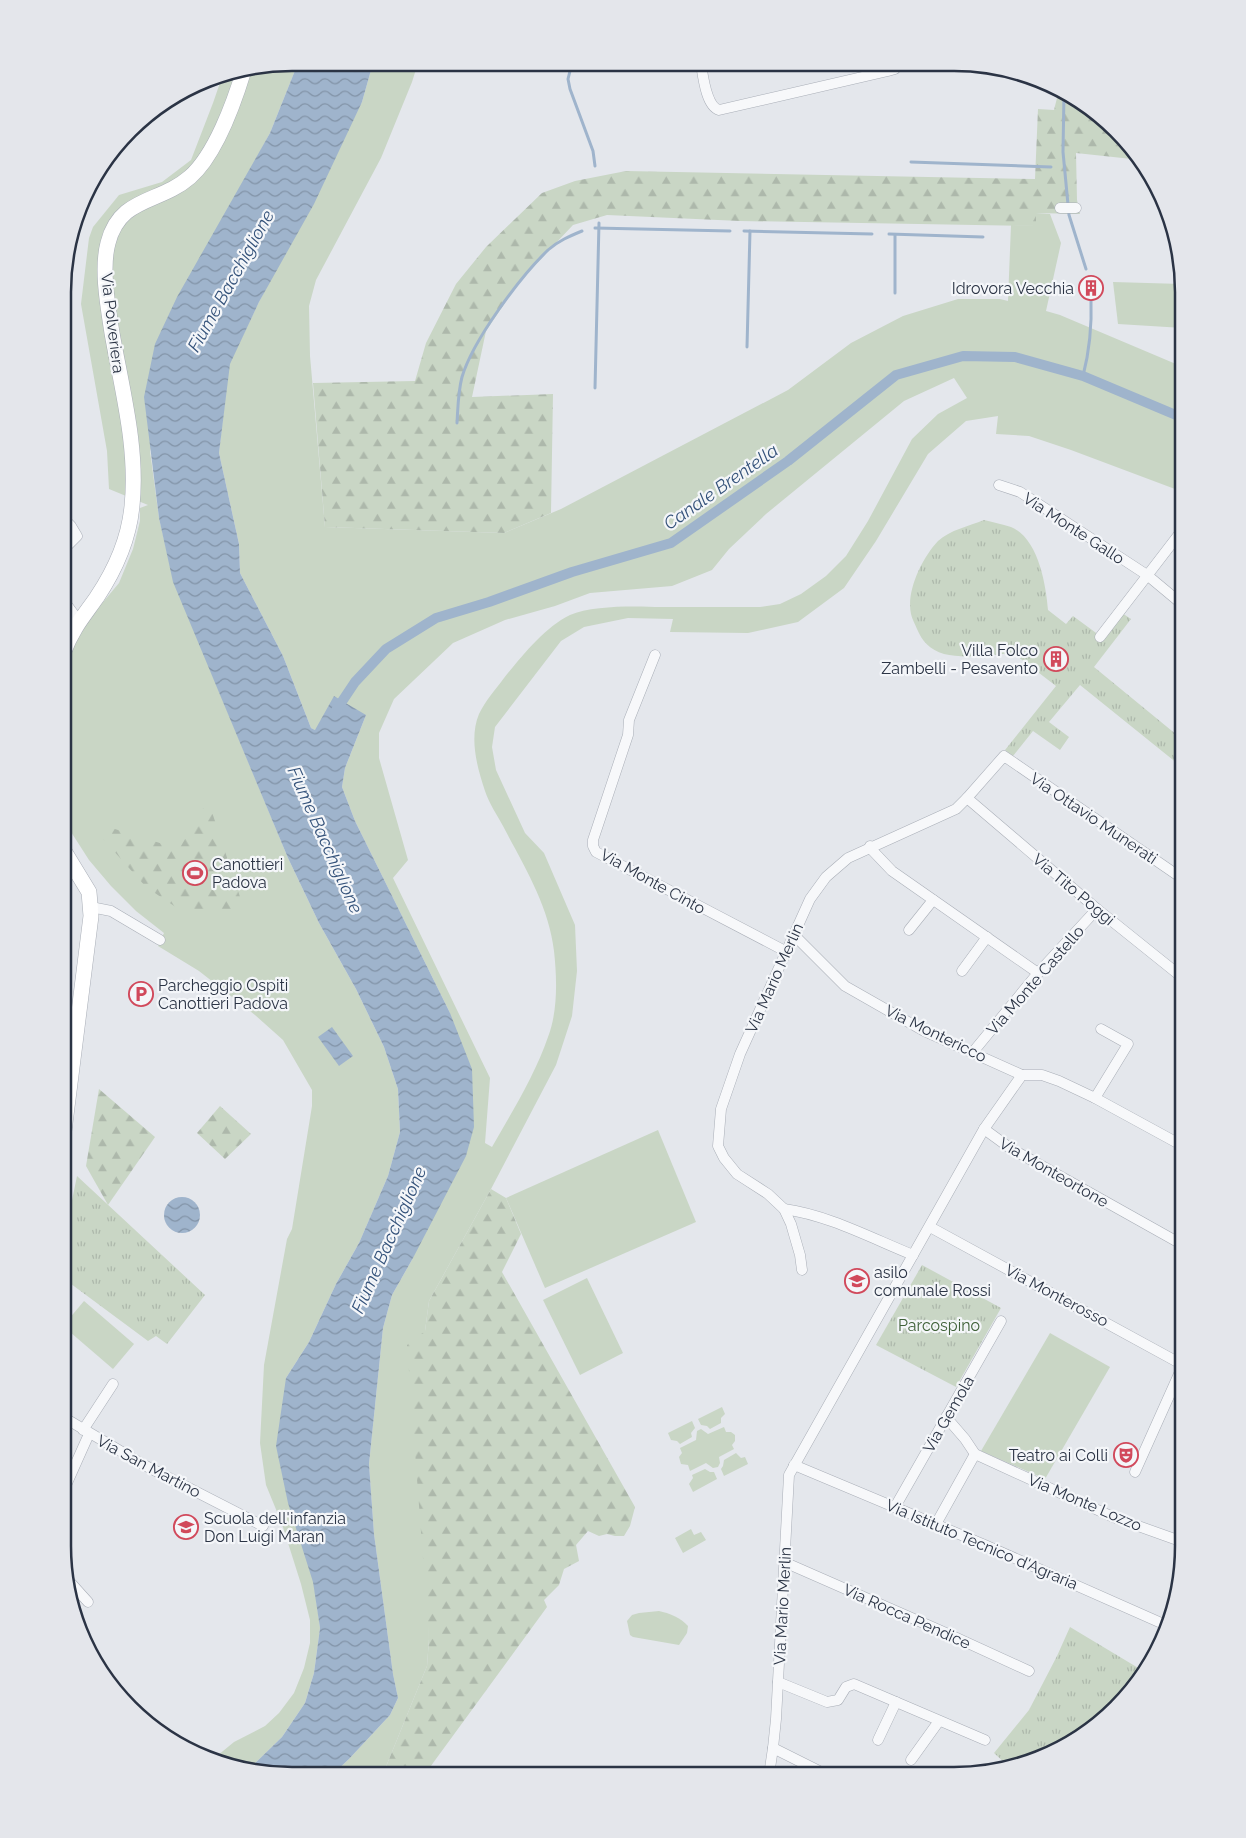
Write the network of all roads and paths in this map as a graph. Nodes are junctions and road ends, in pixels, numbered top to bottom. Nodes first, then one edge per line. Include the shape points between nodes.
1 (702, 71) edge
2 (888, 71) edge
3 (242, 77) edge
4 (1060, 208) dead end
5 (1076, 208) dead end
6 (999, 485) dead end
7 (71, 526) edge
8 (1175, 539) edge
9 (71, 542) edge
10 (1147, 575) junction
11 (1175, 598) edge
12 (71, 610) edge
13 (78, 620) junction
14 (71, 634) edge
15 (1100, 637) dead end
16 (655, 655) dead end
17 (1006, 757) joint
18 (967, 798) junction
19 (870, 846) junction
20 (71, 862) edge
21 (1175, 873) edge
22 (933, 900) junction
23 (91, 907) junction
24 (1097, 910) junction
25 (909, 930) dead end
26 (793, 937) junction
27 (987, 937) junction
28 (160, 940) dead end
29 (787, 952) junction
30 (962, 971) dead end
31 (1175, 972) edge
32 (1038, 973) junction
33 (1101, 1029) dead end
34 (973, 1052) junction
35 (71, 1072) edge
36 (1022, 1075) junction
37 (1095, 1098) junction
38 (984, 1130) junction
39 (1175, 1142) edge
40 (784, 1209) junction
41 (930, 1227) junction
42 (1175, 1241) edge
43 (913, 1256) junction
44 (802, 1270) dead end
45 (1000, 1321) dead end
46 (1175, 1361) edge
47 (1175, 1383) edge
48 (112, 1384) dead end
49 (946, 1417) junction
50 (71, 1422) edge
51 (86, 1432) junction
52 (975, 1454) junction
53 (794, 1465) junction
54 (71, 1471) edge
55 (1135, 1472) dead end
56 (895, 1507) junction
57 (936, 1524) junction
58 (263, 1526) dead end
59 (1175, 1539) edge
60 (784, 1562) junction
61 (75, 1587) edge
62 (88, 1602) dead end
63 (1161, 1623) edge
64 (1029, 1671) dead end
65 (778, 1682) junction
66 (896, 1702) junction
67 (939, 1721) junction
68 (878, 1740) dead end
69 (985, 1740) dead end
70 (773, 1748) junction
71 (911, 1760) dead end
72 (770, 1767) edge
73 (811, 1767) edge

1 - 2 street via 710,103 719,110
3 - 13 street, Via Polveriera via 222,128 202,165 178,186 141,202 120,216 108,243 106,286 109,314 130,436 134,483 128,530 111,574
4 - 5 street
6 - 10 street, Via Monte Gallo via 1020,492
7 - 9 street via 77,536
8 - 10 street
10 - 11 street, Via Monte Gallo
10 - 15 street
12 - 13 street
13 - 14 street, Via Polveriera
16 - 29 street, Via Monte Cinto via 629,720 628,735 593,846 596,852
17 - 18 street, Via Mario Merlin
17 - 21 street, Via Ottavio Munerati
18 - 19 street, Via Mario Merlin via 944,815
18 - 24 street, Via Tito Poggi
19 - 22 street via 892,871
19 - 26 street, Via Mario Merlin via 848,858 826,877 810,899
20 - 23 street via 89,892
22 - 25 street
22 - 27 street
23 - 28 street via 111,911
23 - 35 street
24 - 31 street, Via Tito Poggi
24 - 32 street, Via Monte Castello
26 - 29 street, Via Mario Merlin
26 - 34 street, Via Montericco via 845,986 924,1031
27 - 30 street
27 - 32 street
29 - 40 street, Via Mario Merlin via 740,1054 721,1109 718,1146 737,1174
32 - 34 street, Via Monte Castello
33 - 37 street via 1128,1044
34 - 36 street, Via Montericco
36 - 37 street, Via Montericco via 1042,1074
36 - 38 street, Via Monteortone
37 - 39 street, Via Montericco
38 - 41 street, Via Mario Merlin
38 - 42 street, Via Monteortone
40 - 43 street via 800,1211 844,1227
40 - 44 street, Via Mario Merlin
41 - 43 street, Via Mario Merlin
41 - 46 street, Via Monterosso
43 - 53 street, Via Mario Merlin
45 - 49 street, Via Gemola
47 - 55 street
48 - 51 street
49 - 52 street, Via Monte Lozzo
49 - 56 street, Via Gemola
50 - 51 street, Via San Martino
51 - 54 street
51 - 58 street, Via San Martino
52 - 57 street
52 - 59 street, Via Monte Lozzo via 1113,1517
53 - 56 street, Via Istituto Tecnico d'Agraria
53 - 60 street, Via Mario Merlin via 789,1475
56 - 57 street, Via Istituto Tecnico d'Agraria
57 - 63 street, Via Istituto Tecnico d'Agraria
60 - 64 street, Via Rocca Pendice
60 - 65 street, Via Mario Merlin
61 - 62 street
65 - 66 street via 827,1702 838,1700 846,1687 854,1684
65 - 70 street, Via Mario Merlin
66 - 67 street
66 - 68 street
67 - 69 street
67 - 71 street
70 - 72 street, Via Mario Merlin
70 - 73 street

